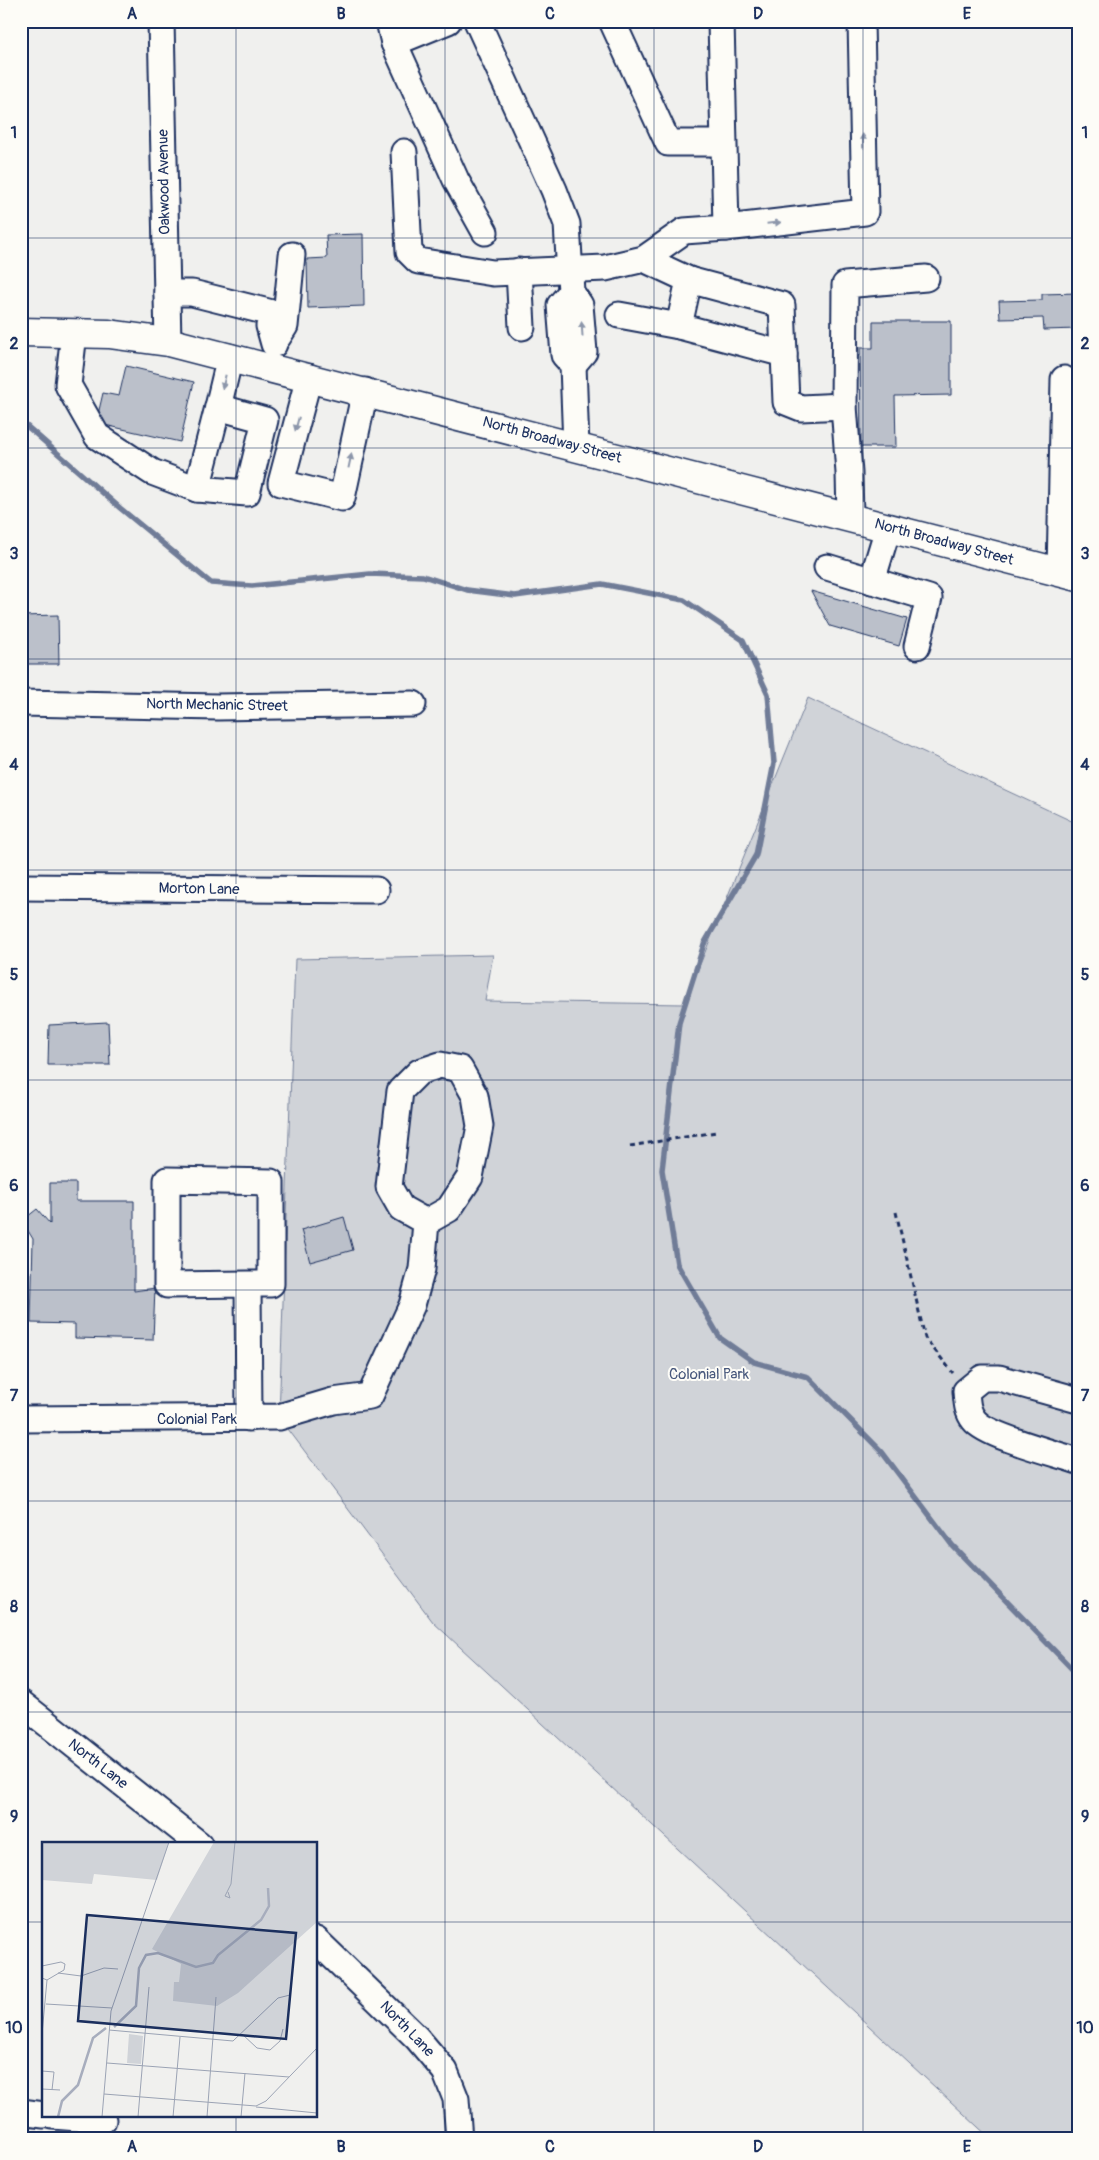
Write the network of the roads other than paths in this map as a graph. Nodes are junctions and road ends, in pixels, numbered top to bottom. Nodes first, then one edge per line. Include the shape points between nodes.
1 (161, 21) edge
2 (448, 21) edge
3 (477, 21) edge
4 (612, 21) edge
5 (721, 21) edge
6 (861, 21) edge
7 (391, 32) edge
8 (723, 143) junction
9 (404, 152) dead end
10 (726, 228) junction
11 (485, 232) dead end
12 (292, 255) dead end
13 (644, 259) junction
14 (519, 271) junction
15 (926, 278) dead end
16 (689, 280) junction
17 (570, 282) junction
18 (167, 294) junction
19 (619, 316) dead end
20 (679, 326) junction
21 (522, 327) dead end
22 (21, 332) edge
23 (74, 333) junction
24 (168, 342) junction
25 (784, 354) junction
26 (269, 355) junction
27 (230, 357) junction
28 (309, 377) junction
29 (1064, 379) dead end
30 (364, 391) junction
31 (844, 406) junction
32 (218, 408) junction
33 (576, 446) junction
34 (255, 460) junction
35 (286, 467) junction
36 (197, 489) junction
37 (850, 518) junction
38 (888, 528) junction
39 (827, 568) dead end
40 (1069, 575) edge
41 (872, 581) junction
42 (917, 646) dead end
43 (21, 703) edge
44 (414, 704) dead end
45 (21, 887) edge
46 (376, 890) dead end
47 (426, 1222) junction
48 (248, 1284) junction
49 (1078, 1400) edge
50 (248, 1418) junction
51 (21, 1419) edge
52 (1078, 1461) edge
53 (21, 1703) edge
54 (196, 1842) edge
55 (318, 1942) edge
56 (21, 2112) edge
57 (42, 2115) edge
58 (78, 2118) edge
59 (103, 2120) dead end
60 (459, 2139) edge

1 - 18 street, Oakwood Avenue
2 - 7 street
3 - 17 street via 566,224
4 - 8 street via 668,143
5 - 8 street
10 -> 6 street via 865,212
7 - 11 street via 456,180
8 - 10 street
9 - 14 street via 409,252 418,261 493,273
10 - 13 street via 684,231
12 - 26 street via 285,326
13 - 16 street
13 - 17 street via 605,268
14 - 17 street
14 - 21 street
15 - 31 street via 845,285
16 - 20 street
16 - 25 street via 782,305
17 - 33 street via 580,305 584,352 573,365
18 - 24 street, Oakwood Avenue
18 - 26 street via 192,294 272,313
19 - 20 street
20 - 25 street
22 - 23 main road, North Broadway Street
23 - 24 main road, North Broadway Street via 137,336
23 - 36 street via 68,385 97,436 152,472
24 - 27 main road, North Broadway Street
25 - 31 street via 786,402 801,408
26 - 27 main road, North Broadway Street
26 - 28 main road, North Broadway Street
27 -> 32 street
28 - 30 main road, North Broadway Street
28 -> 35 street
29 - 40 street
30 - 33 main road, North Broadway Street
35 -> 30 street via 281,483 342,498
31 - 37 street
32 - 34 street via 265,420
32 - 36 street
33 - 37 main road, North Broadway Street
34 - 35 street
34 - 36 street via 247,493
37 - 38 main road, North Broadway Street
38 - 40 main road, North Broadway Street
38 - 41 street
39 - 41 street
41 - 42 street via 929,598
43 - 44 street, North Mechanic Street via 218,707
45 - 46 street, Morton Lane
47 - 47 street via 449,1209 470,1177 480,1126 475,1096 460,1069 440,1065 419,1072 400,1091 389,1187 401,1208
47 - 50 street, Colonial Park via 422,1269 412,1304 370,1396 279,1417
48 - 48 street via 167,1285 167,1180 270,1182 271,1284
48 - 50 street
49 - 52 street via 1000,1378 982,1378 966,1391 967,1409 976,1422 994,1433
50 - 51 street, Colonial Park
53 - 54 street, North Lane
55 - 60 street, North Lane via 417,2038 445,2071 456,2098
56 - 57 street
58 - 59 street

